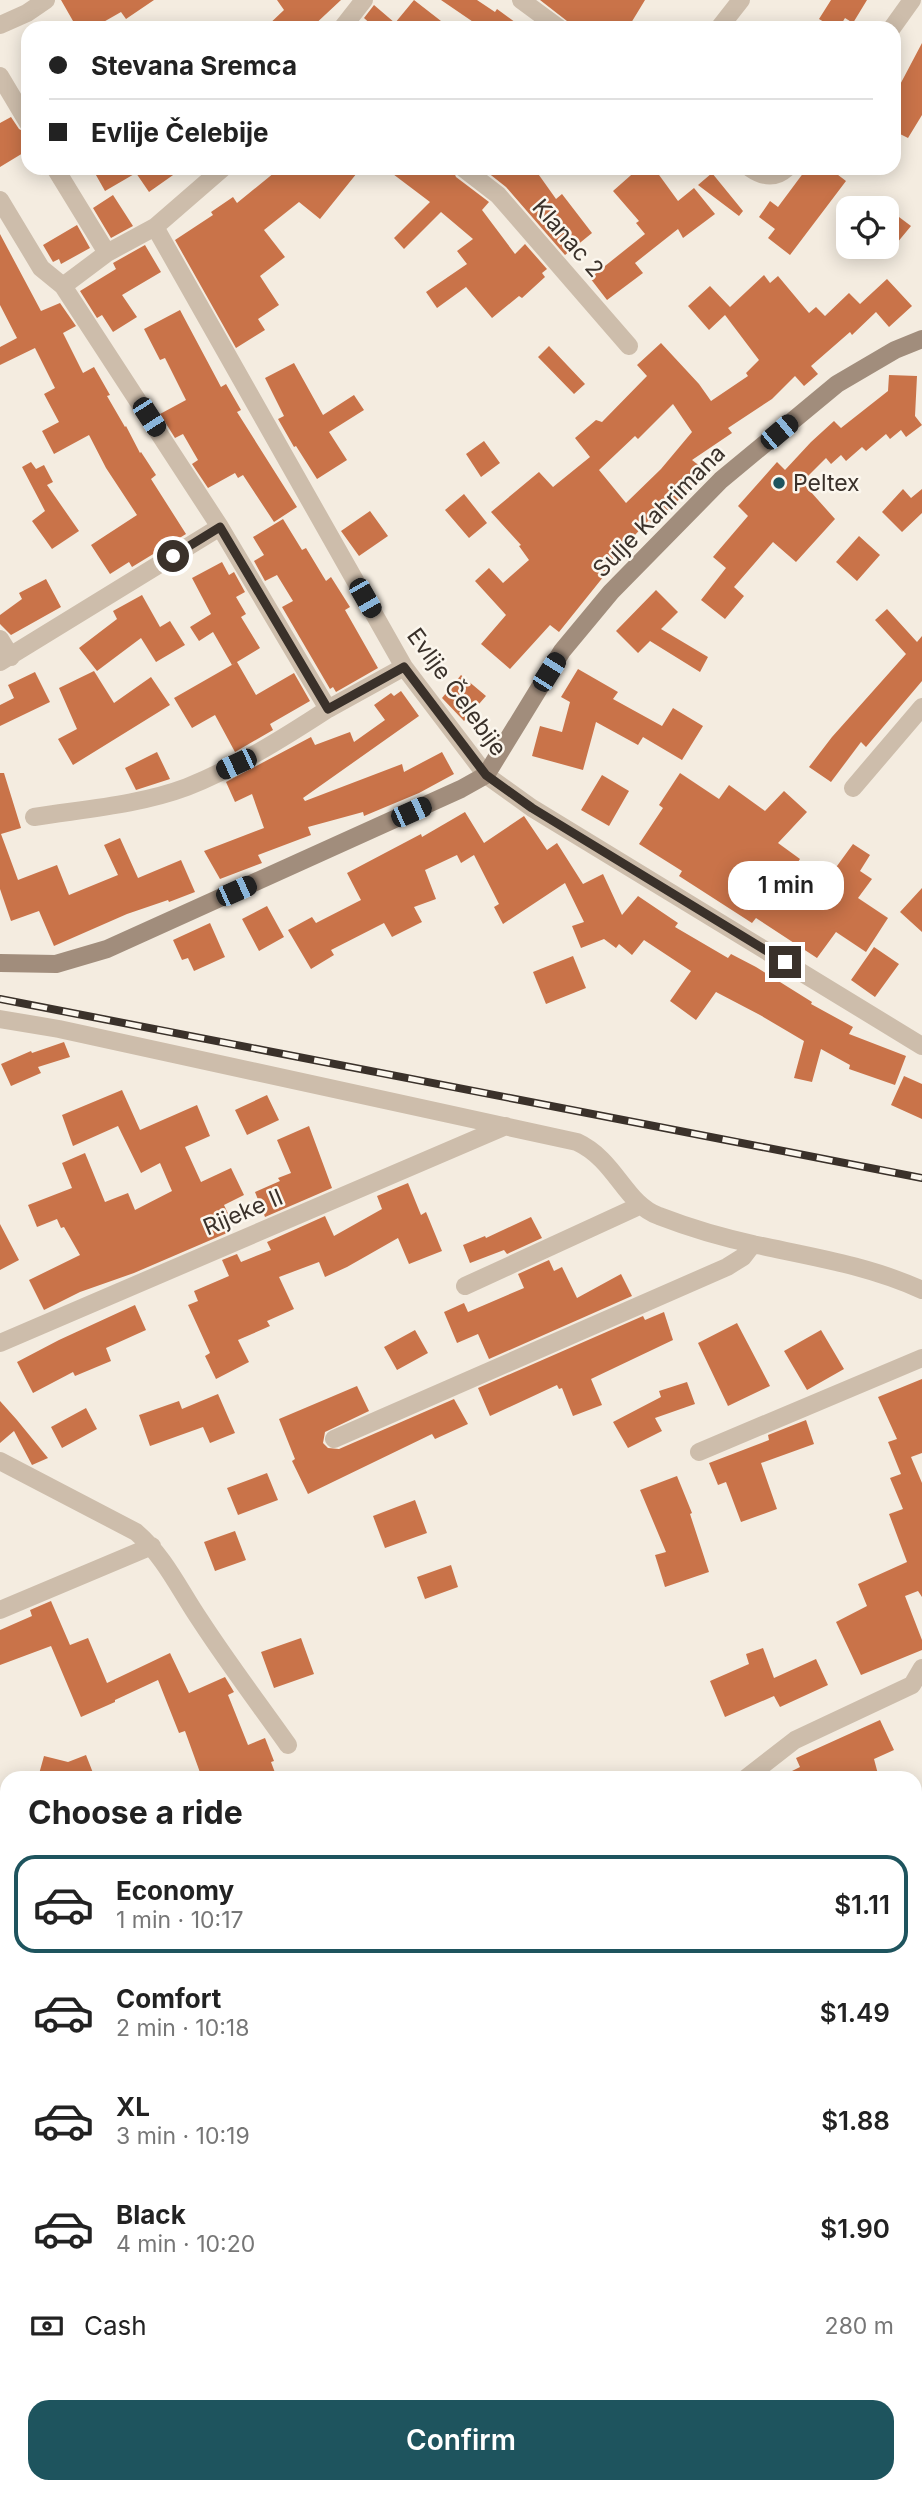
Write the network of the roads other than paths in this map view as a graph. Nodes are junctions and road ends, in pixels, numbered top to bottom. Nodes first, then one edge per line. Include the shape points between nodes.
1 (46, 0) edge
2 (364, 0) edge
3 (521, 0) edge
4 (741, 0) edge
5 (912, 0) edge
6 (348, 21) edge
7 (550, 21) edge
8 (724, 21) edge
9 (897, 21) edge
10 (0, 25) edge
11 (0, 76) edge
12 (21, 110) edge
13 (59, 175) edge
14 (215, 175) edge
15 (472, 175) edge
16 (0, 200) edge
17 (155, 227) junction
18 (107, 253) junction
19 (63, 286) junction
20 (922, 339) edge
21 (629, 346) dead end
22 (220, 527) junction
23 (0, 639) edge
24 (5, 659) edge
25 (404, 667) junction
26 (922, 707) edge
27 (328, 709) junction
28 (486, 775) junction
29 (853, 788) dead end
30 (34, 817) dead end
31 (0, 963) edge
32 (0, 1019) edge
33 (922, 1046) edge
34 (506, 1126) junction
35 (639, 1206) junction
36 (753, 1244) junction
37 (464, 1286) dead end
38 (922, 1290) edge
39 (0, 1343) edge
40 (922, 1358) edge
41 (334, 1439) dead end
42 (699, 1452) dead end
43 (0, 1461) edge
44 (152, 1546) junction
45 (0, 1610) edge
46 (922, 1668) edge
47 (288, 1745) dead end
48 (755, 1771) edge

1 - 10 street
2 - 6 street
3 - 7 street
4 - 8 street
5 - 9 street
11 - 12 street
13 - 18 street
14 - 17 street
15 - 21 street, Klanac 2 via 498,195
16 - 19 street via 41,268
17 - 18 street
17 - 25 street, Evlije Čelebije
18 - 19 street
19 - 22 street
20 - 28 street, Sulje Kahrimana via 837,384 721,480 611,592 562,651
22 - 24 street
22 - 27 street
23 - 24 street
25 - 27 street
25 - 28 street, Evlije Čelebije
26 - 29 street
27 - 30 street via 260,753 186,787 150,798
28 - 31 street via 107,949 56,964
28 - 33 street, Evlije Čelebije via 532,808
32 - 34 street
34 - 35 street via 593,1149
34 - 39 street, Rijeke II
35 - 36 street via 657,1216
35 - 37 street
36 - 38 street via 843,1262
36 - 41 street via 727,1267
40 - 42 street
43 - 44 street via 136,1532
44 - 45 street
44 - 47 street
46 - 48 street via 912,1685 795,1740

